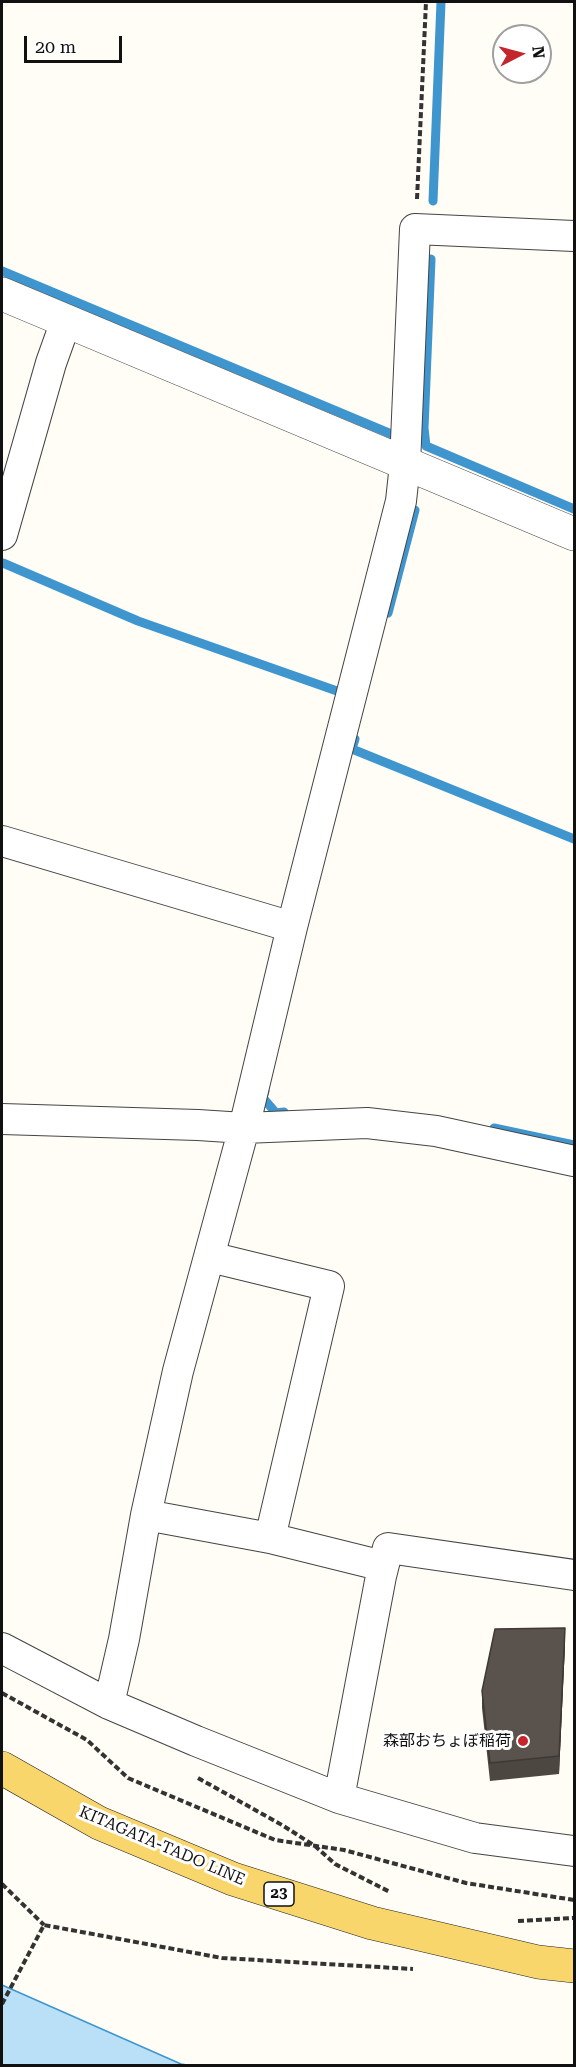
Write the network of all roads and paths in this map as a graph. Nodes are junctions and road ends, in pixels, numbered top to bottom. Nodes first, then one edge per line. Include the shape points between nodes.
1 (426, 2) edge
2 (415, 229) junction
3 (574, 236) edge
4 (2, 294) edge
5 (66, 321) junction
6 (405, 464) junction
7 (574, 534) edge
8 (2, 535) edge
9 (2, 841) edge
10 (292, 927) junction
11 (2, 1119) edge
12 (244, 1128) junction
13 (574, 1161) edge
14 (210, 1257) junction
15 (146, 1515) junction
16 (270, 1539) junction
17 (383, 1566) junction
18 (574, 1575) edge
19 (2, 1648) edge
20 (2, 1693) edge
21 (110, 1704) junction
22 (2, 1768) edge
23 (189, 1773) dead end
24 (339, 1798) junction
25 (315, 1846) junction
26 (574, 1851) edge
27 (2, 1884) edge
28 (396, 1894) dead end
29 (574, 1900) edge
30 (44, 1925) junction
31 (450, 1941) junction
32 (574, 1966) edge
33 (2, 2004) edge

1 - 2 path
2 - 3 street
2 - 6 street
4 - 5 street
5 - 6 street
5 - 8 street
6 - 7 street
6 - 10 street via 401,501
9 - 10 street
10 - 12 street
11 - 12 street
12 - 13 street via 367,1123 436,1131
12 - 14 street
14 - 15 street via 178,1371
14 - 16 street via 329,1286
15 - 16 street
15 - 21 street
16 - 17 street
17 - 18 street via 388,1548
17 - 24 street
19 - 21 street
20 - 25 path via 87,1740 128,1778 275,1840
21 - 24 street
22 - 31 main road, KITAGATA-TADO LINE / 23 via 99,1823 233,1879 372,1923
23 - 25 path
24 - 26 street via 475,1838
25 - 28 path via 335,1864
25 - 29 path via 466,1882
27 - 30 path
30 - 31 path via 222,1958 430,1970
30 - 33 path
31 - 32 main road, KITAGATA-TADO LINE / 23 via 538,1962

